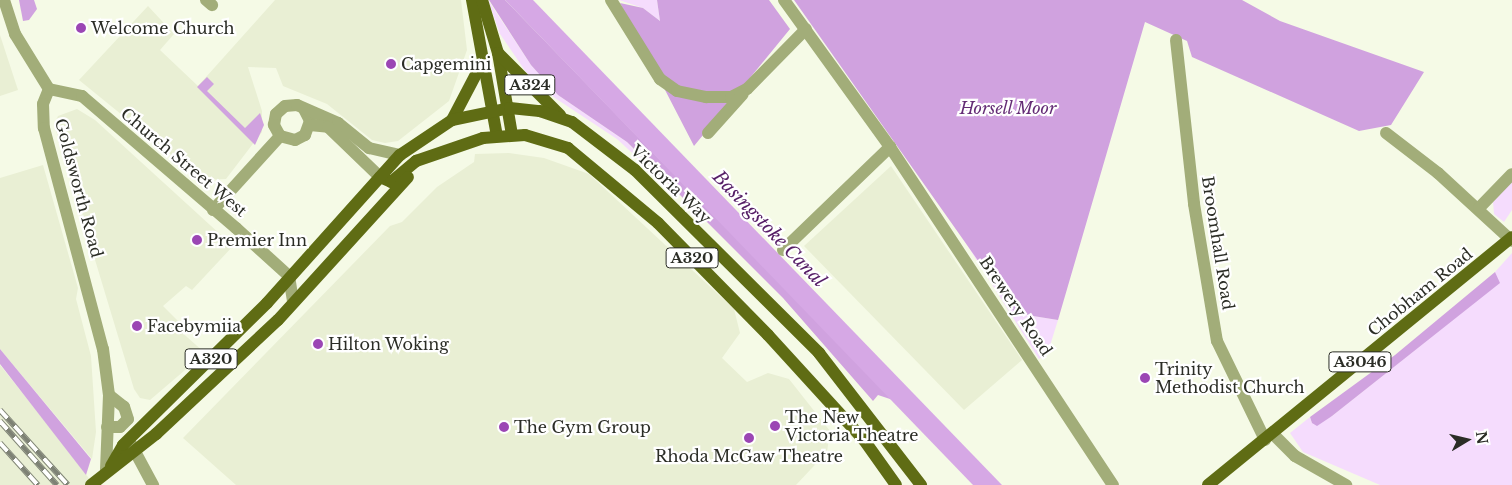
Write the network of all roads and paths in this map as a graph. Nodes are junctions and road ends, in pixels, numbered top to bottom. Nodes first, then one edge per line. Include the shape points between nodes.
1 (4, 0) edge
2 (472, 0) edge
3 (482, 0) edge
4 (611, 0) edge
5 (784, 0) edge
6 (4, 17) edge
7 (806, 29) junction
8 (1176, 40) dead end
9 (498, 53) junction
10 (484, 58) junction
11 (49, 88) junction
12 (747, 89) junction
13 (510, 108) junction
14 (304, 109) junction
15 (495, 109) junction
16 (561, 117) junction
17 (452, 120) junction
18 (310, 125) junction
19 (708, 133) dead end
20 (1386, 133) dead end
21 (512, 135) junction
22 (280, 136) junction
23 (496, 136) junction
24 (890, 147) junction
25 (432, 155) junction
26 (400, 156) junction
27 (1512, 174) edge
28 (380, 177) junction
29 (1479, 208) junction
30 (213, 210) junction
31 (1511, 239) edge
32 (783, 250) dead end
33 (290, 276) junction
34 (297, 297) junction
35 (109, 394) junction
36 (107, 427) junction
37 (130, 438) junction
38 (1269, 438) junction
39 (132, 454) junction
40 (112, 466) junction
41 (140, 467) junction
42 (91, 485) edge
43 (152, 485) edge
44 (896, 485) edge
45 (921, 485) edge
46 (1112, 485) edge
47 (1208, 485) edge
48 (1346, 485) edge

1 - 6 street
2 - 10 main road, A324
3 - 9 main road, A324
4 - 12 street via 646,62 667,86 715,98
5 - 7 street, Brewery Road
6 - 11 street
7 - 12 street
7 - 24 street, Brewery Road
8 - 38 street, Broomhall Road via 1193,196 1217,341
9 - 13 main road, A324
9 - 16 main road, A324
10 - 15 main road, A324
10 - 17 main road, A324
11 - 30 street, Church Street West via 82,96
11 - 35 street, Goldsworth Road via 43,104 44,128 99,327
12 - 19 street
13 - 15 main road, Victoria Way / A320
13 - 16 main road, Victoria Way / A320
13 - 21 main road, A324
14 - 18 street
14 - 22 street via 291,104 280,109 274,120
14 - 26 street via 338,123 369,148
15 - 17 main road, Victoria Way / A320
15 - 23 main road, A324
16 - 45 main road, Victoria Way / A320 via 602,140 635,170 819,353
17 - 26 main road, Victoria Way / A320
18 - 22 street via 296,140
18 - 28 street via 328,127
20 - 29 street
21 - 23 main road, A320
21 - 44 main road, A320 via 568,148 643,210 828,399
22 - 30 street
23 - 25 main road, A320
24 - 32 street
24 - 46 street, Brewery Road
25 - 28 main road via 416,161 391,182
25 - 34 main road, A320
26 - 28 main road, Victoria Way / A320
27 - 29 street
28 - 33 main road, Victoria Way / A320
29 - 31 street
30 - 33 street, Church Street West
31 - 38 main road, Chobham Road / A3046
33 - 34 street
33 - 37 main road, A320
34 - 39 main road, A320
35 - 36 street, Goldsworth Road
35 - 36 street via 124,407 128,419 120,427
36 - 40 street, Goldsworth Road
37 - 39 street
37 - 40 main road, A320
38 - 47 main road, Chobham Road / A3046
38 - 48 street, Broomhall Road
39 - 40 main road, A320
39 - 41 street
40 - 41 street
40 - 42 main road, A320
41 - 43 street

